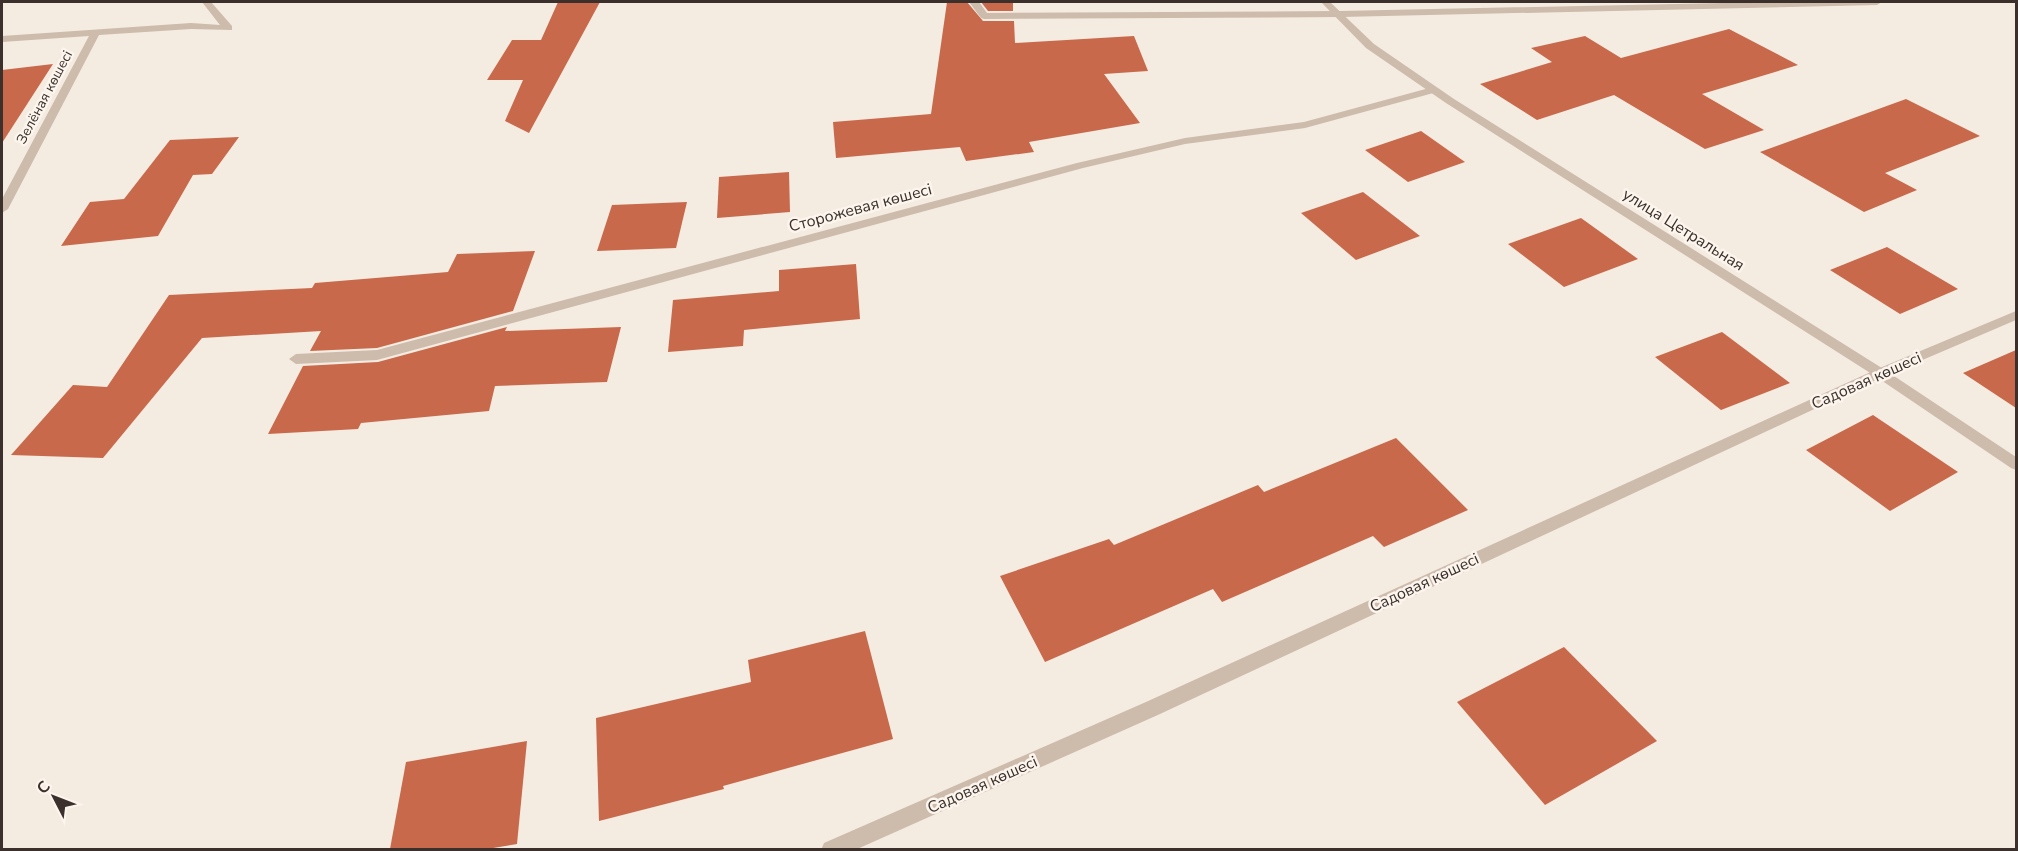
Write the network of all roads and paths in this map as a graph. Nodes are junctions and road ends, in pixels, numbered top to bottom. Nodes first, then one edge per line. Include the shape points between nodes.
1 (206, 2) edge
2 (974, 2) edge
3 (1325, 2) edge
4 (1877, 2) edge
5 (1341, 14) junction
6 (96, 32) junction
7 (2, 39) edge
8 (1433, 90) junction
9 (2, 209) edge
10 (2016, 315) edge
11 (296, 359) dead end
12 (1880, 373) junction
13 (2016, 464) edge
14 (831, 849) edge

1 - 6 street via 228,28 191,26
2 - 5 street via 984,16
3 - 5 street, улица Цетральная
4 - 5 street
5 - 8 street, улица Цетральная via 1370,46
6 - 7 street
6 - 9 street, Зелёная көшесі
8 - 11 street, Сторожевая көшесі via 1305,125 1185,141 1081,165 377,355
8 - 12 street, улица Цетральная
10 - 12 street, Садовая көшесі
12 - 13 street, улица Цетральная
12 - 14 street, Садовая көшесі via 1154,708

